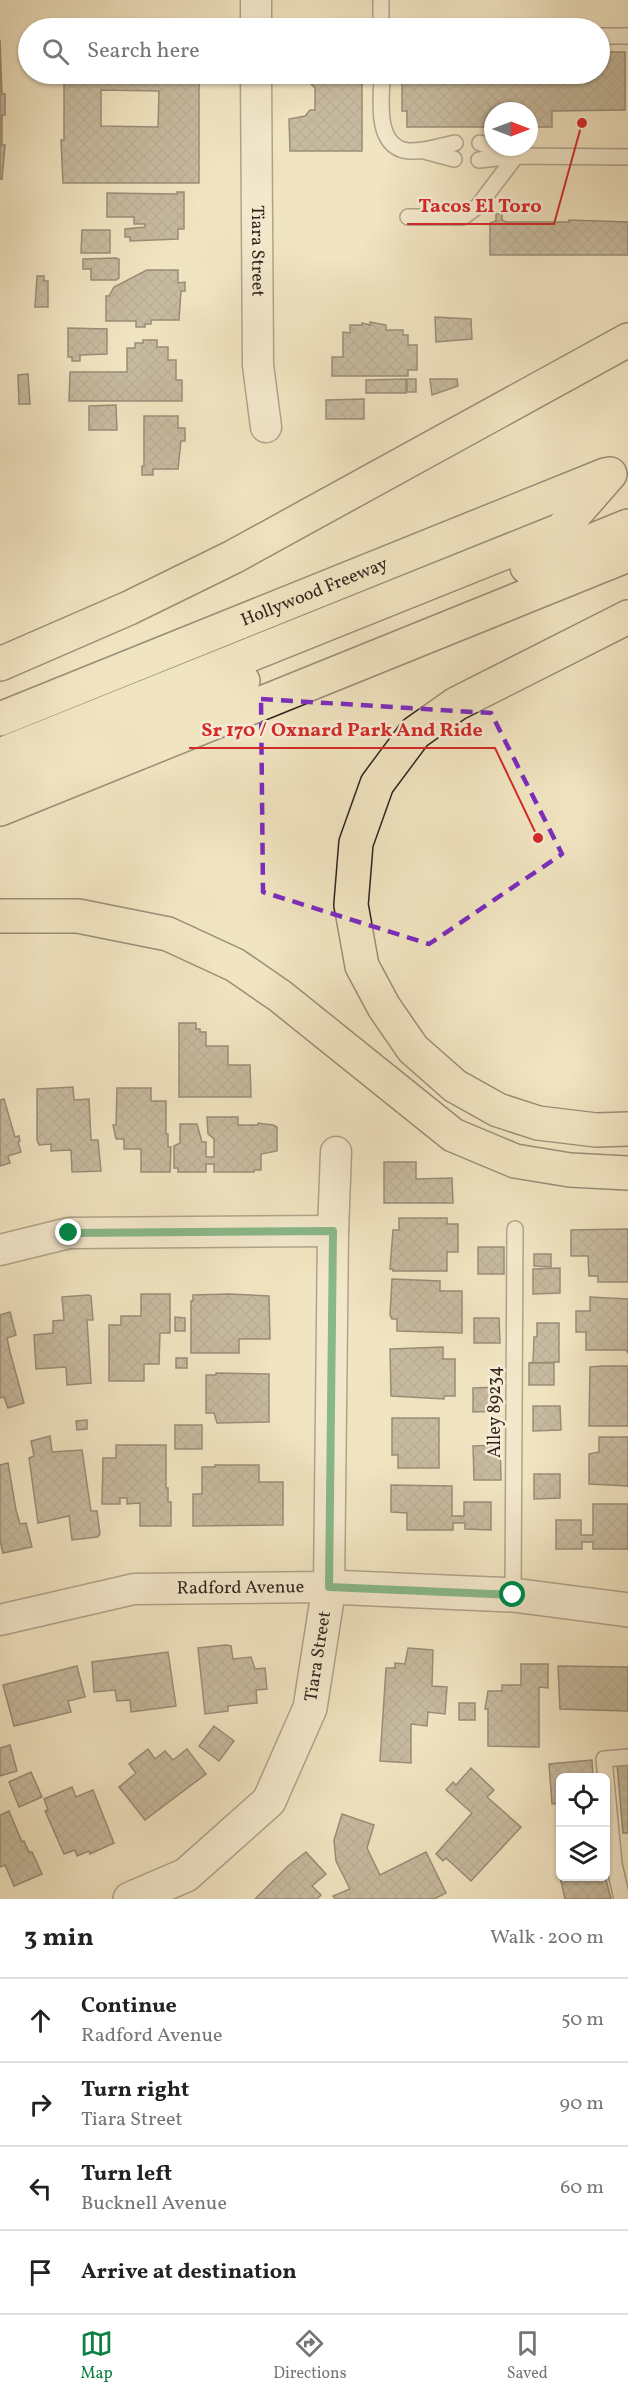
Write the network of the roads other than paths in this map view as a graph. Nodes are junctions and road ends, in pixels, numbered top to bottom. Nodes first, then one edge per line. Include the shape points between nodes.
1 (256, 0) edge
2 (381, 0) edge
3 (256, 18) edge
4 (381, 18) edge
5 (610, 36) edge
6 (628, 36) edge
7 (256, 84) edge
8 (382, 84) edge
9 (455, 143) dead end
10 (480, 143) dead end
11 (484, 144) edge
12 (418, 150) junction
13 (516, 156) junction
14 (628, 157) edge
15 (454, 159) dead end
16 (479, 160) dead end
17 (408, 217) dead end
18 (628, 340) edge
19 (266, 427) dead end
20 (619, 469) edge
21 (628, 526) edge
22 (628, 555) edge
23 (628, 617) edge
24 (0, 664) edge
25 (0, 718) edge
26 (0, 755) edge
27 (0, 780) edge
28 (0, 809) edge
29 (0, 916) edge
30 (628, 1129) edge
31 (336, 1152) dead end
32 (628, 1173) edge
33 (515, 1229) dead end
34 (333, 1231) junction
35 (0, 1250) edge
36 (329, 1587) junction
37 (513, 1595) junction
38 (628, 1610) edge
39 (0, 1620) edge
40 (628, 1757) edge
41 (130, 1899) edge
42 (622, 1899) edge

1 - 3 street
2 - 4 lane
5 - 6 lane
7 - 19 street, Tiara Street via 258,365
8 - 12 lane via 382,122 388,138 403,150
9 - 12 lane
10 - 11 lane
12 - 15 lane
13 - 14 lane
13 - 16 lane
13 - 17 lane via 478,206 463,217
18 - 24 highway via 233,557
20 - 25 highway, Hollywood Freeway
20 - 26 highway via 561,530
21 - 27 highway
22 - 28 highway
23 - 30 highway via 456,704 415,733 377,784 356,843 351,905 362,966 384,1007 413,1048 455,1086 498,1110 538,1123 596,1130
29 - 32 highway via 78,916 168,934 235,965 280,996 453,1135 515,1161 570,1170
31 - 34 street, Tiara Street
33 - 37 lane, Alley 89234
34 - 35 street via 69,1233
34 - 36 street, Tiara Street
36 - 37 street, Radford Avenue
36 - 39 street, Radford Avenue via 135,1589
36 - 41 street, Tiara Street via 310,1708 269,1801 186,1875
37 - 38 street, Radford Avenue
40 - 42 lane via 604,1759 614,1864

